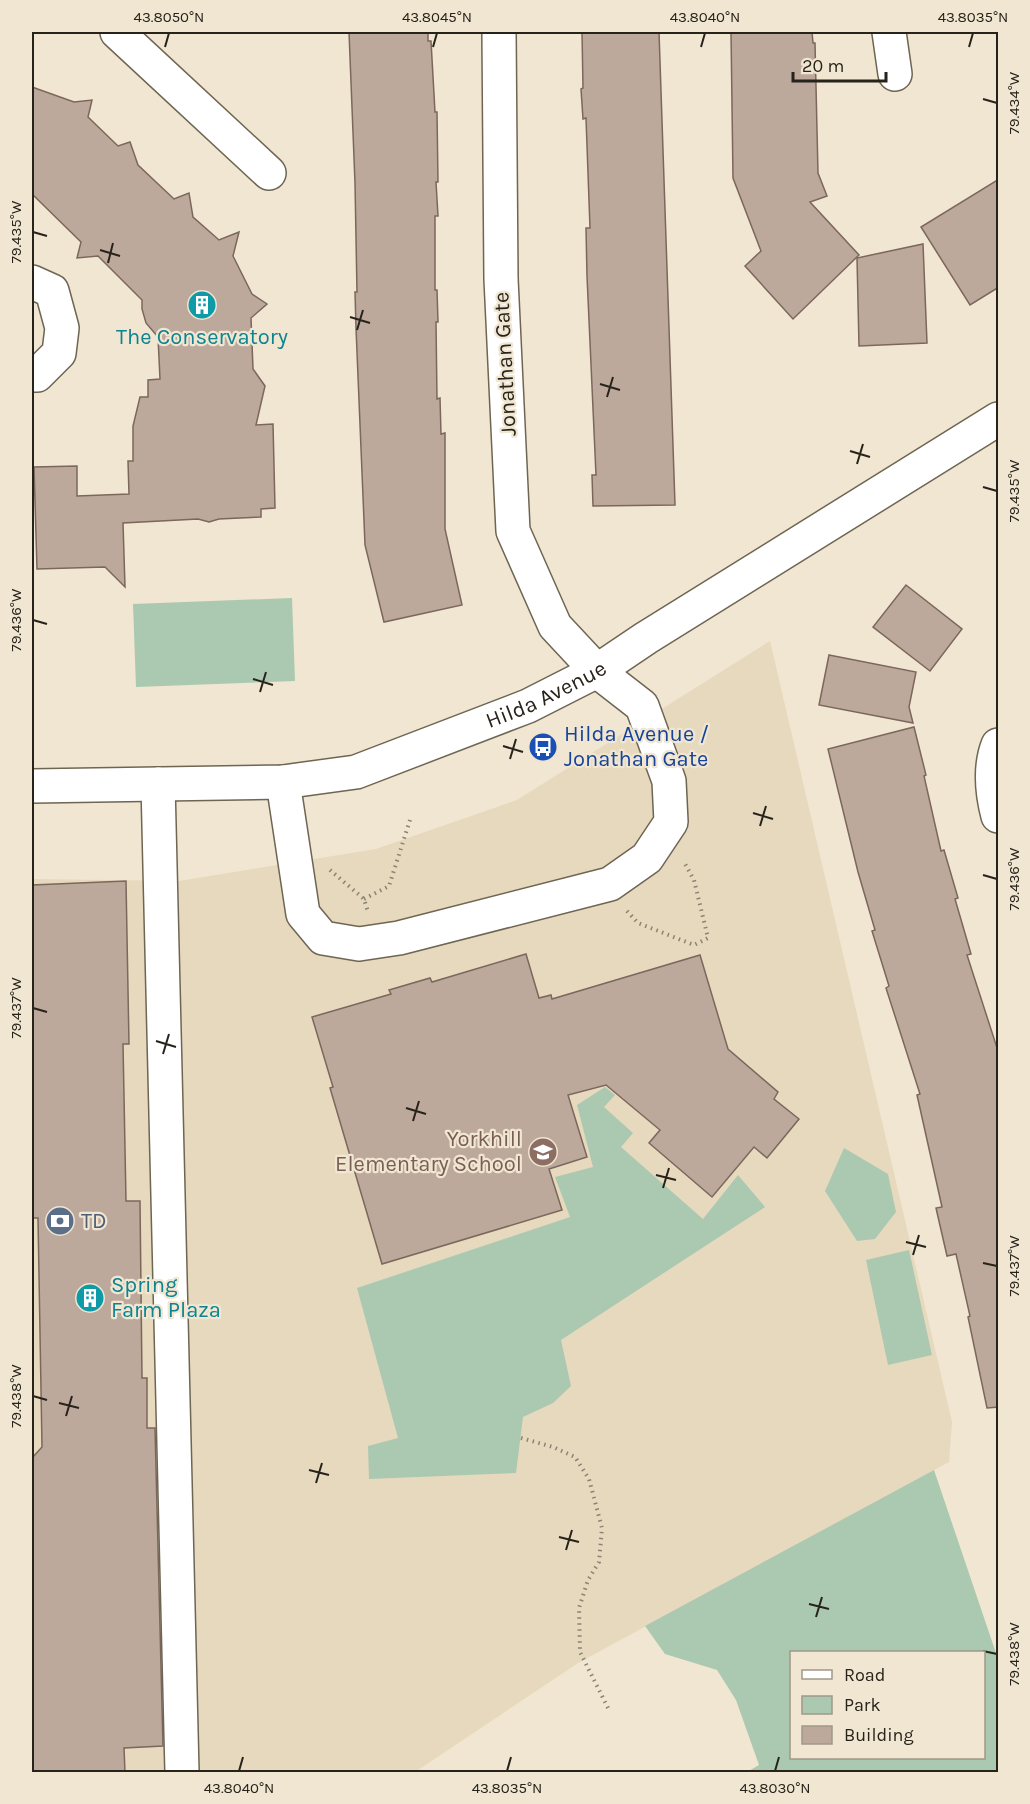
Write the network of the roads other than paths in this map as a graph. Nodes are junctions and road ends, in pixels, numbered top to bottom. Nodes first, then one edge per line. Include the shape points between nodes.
1 (117, 32) edge
2 (499, 32) edge
3 (889, 32) edge
4 (895, 74) dead end
5 (269, 173) dead end
6 (32, 282) edge
7 (32, 375) edge
8 (999, 418) edge
9 (597, 670) junction
10 (999, 746) edge
11 (283, 782) junction
12 (158, 784) junction
13 (32, 786) edge
14 (999, 816) edge
15 (182, 1773) edge

1 - 5 street
2 - 9 street, Jonathan Gate via 501,279 513,531 555,626
3 - 4 street
6 - 7 street via 52,291 62,328 59,353 37,375
8 - 9 street, Hilda Avenue
9 - 11 street, Hilda Avenue via 528,705 356,772
9 - 11 street, Jonathan Gate via 642,706 669,781 671,822 647,858 610,884 379,941 359,944 323,938 303,914
10 - 14 street via 994,757 992,795
11 - 12 street, Hilda Avenue
12 - 13 street, Hilda Avenue
12 - 15 street

